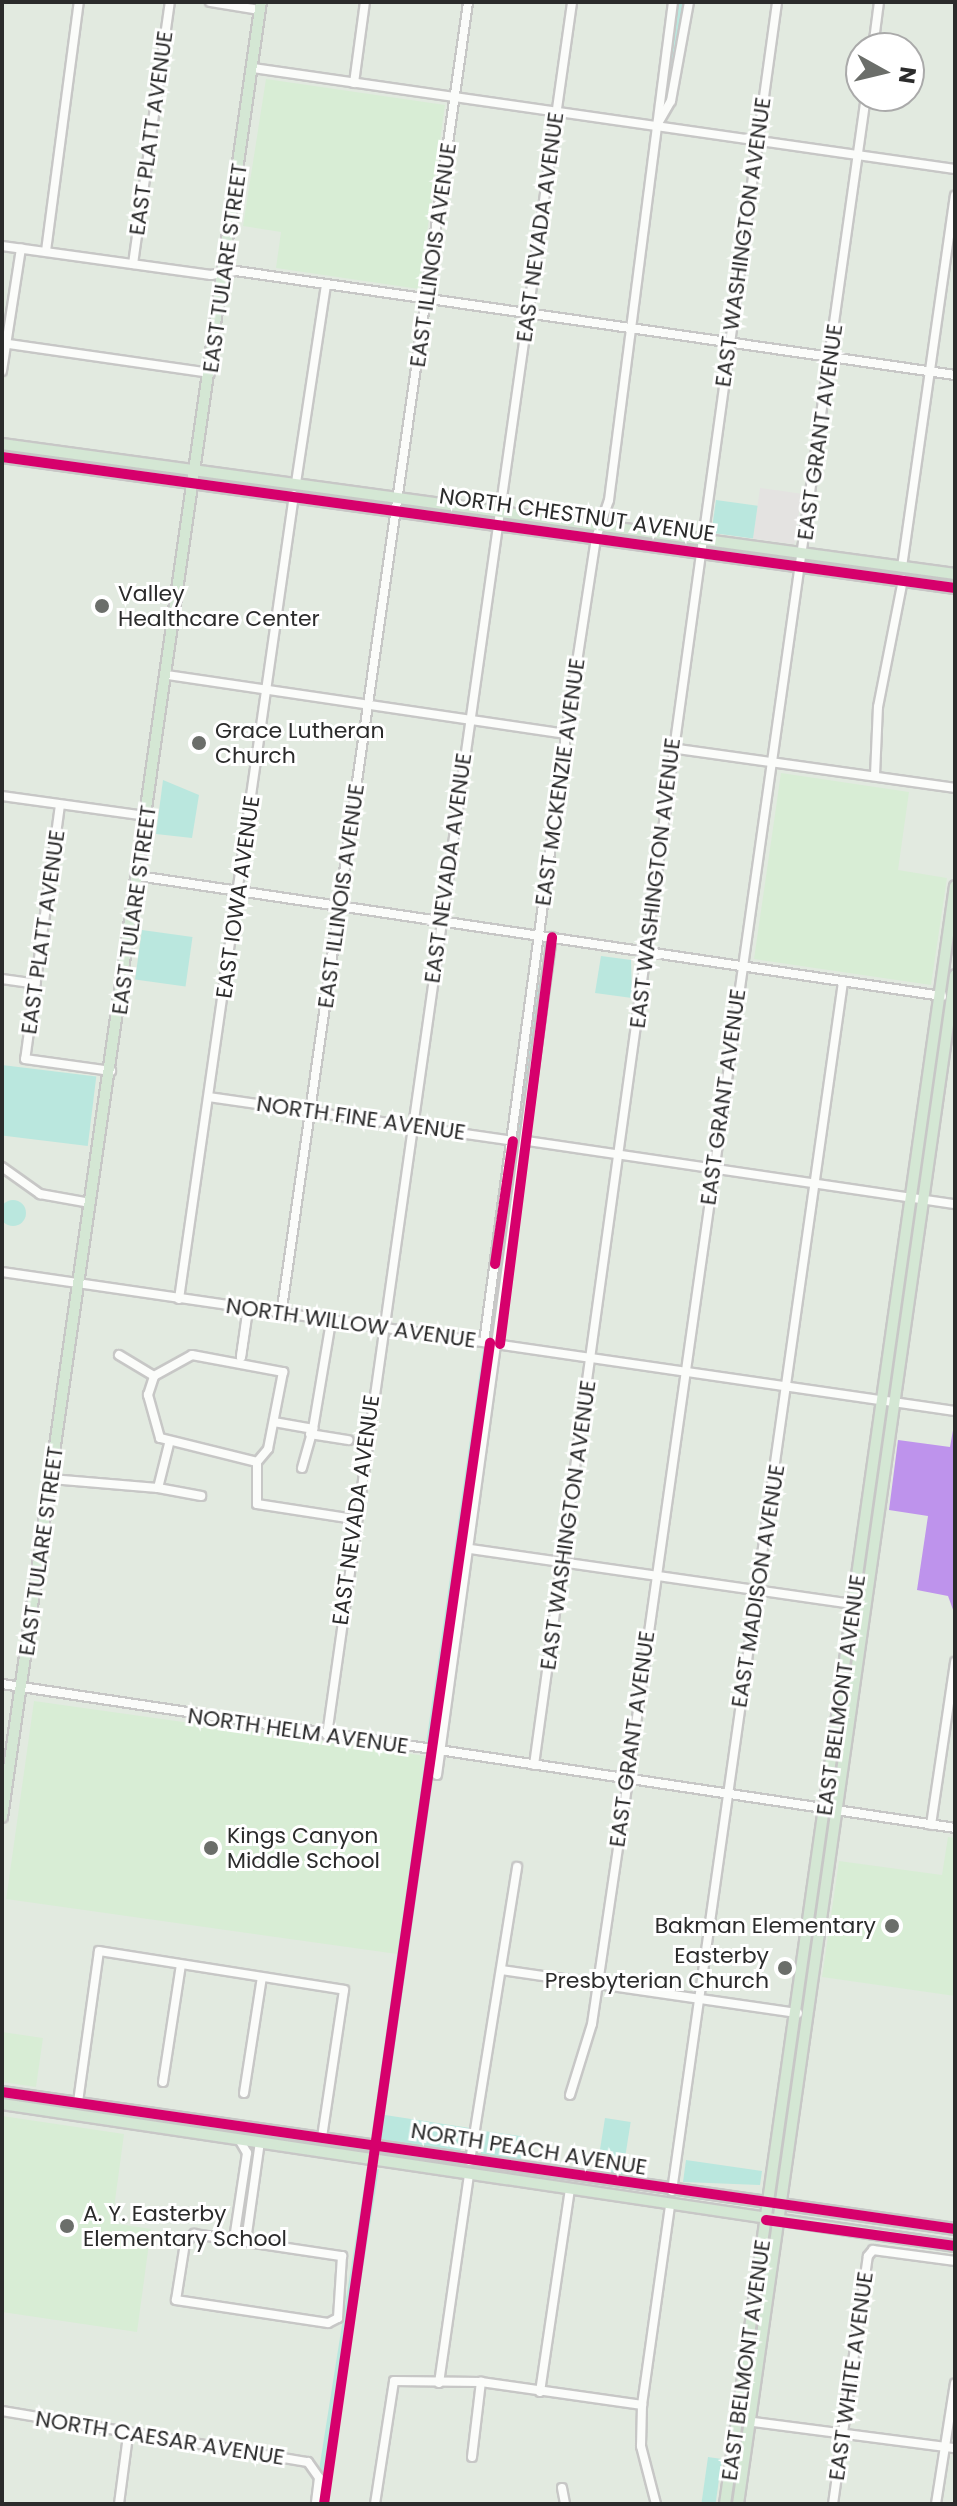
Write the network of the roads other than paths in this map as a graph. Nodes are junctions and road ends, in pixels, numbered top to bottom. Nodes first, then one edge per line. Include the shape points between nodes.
1 (79, 2) edge
2 (170, 2) edge
3 (210, 2) edge
4 (365, 2) edge
5 (468, 2) edge
6 (572, 2) edge
7 (673, 2) edge
8 (689, 2) edge
9 (777, 2) edge
10 (879, 2) edge
11 (261, 6) edge
12 (875, 32) edge
13 (253, 68) junction
14 (354, 83) junction
15 (455, 96) junction
16 (556, 110) junction
17 (864, 112) edge
18 (657, 125) junction
19 (758, 139) junction
20 (859, 154) junction
21 (955, 169) edge
22 (955, 196) edge
23 (2, 246) edge
24 (21, 248) junction
25 (46, 251) junction
26 (133, 264) junction
27 (225, 272) junction
28 (326, 284) junction
29 (427, 298) junction
30 (527, 313) junction
31 (628, 329) junction
32 (727, 343) junction
33 (4, 344) edge
34 (831, 356) junction
35 (2, 371) edge
36 (930, 371) junction
37 (210, 373) junction
38 (955, 375) edge
39 (2, 444) edge
40 (2, 457) edge
41 (196, 468) junction
42 (194, 481) junction
43 (296, 483) junction
44 (347, 490) junction
45 (294, 495) junction
46 (399, 497) junction
47 (397, 510) junction
48 (500, 512) junction
49 (498, 524) junction
50 (603, 527) junction
51 (596, 538) junction
52 (702, 540) junction
53 (700, 552) junction
54 (803, 553) junction
55 (801, 566) junction
56 (902, 567) junction
57 (955, 574) edge
58 (903, 579) junction
59 (955, 588) edge
60 (167, 675) junction
61 (267, 690) junction
62 (368, 704) junction
63 (468, 720) junction
64 (566, 734) junction
65 (671, 748) junction
66 (770, 761) junction
67 (875, 775) junction
68 (955, 788) edge
69 (2, 796) edge
70 (60, 805) junction
71 (147, 816) junction
72 (138, 876) junction
73 (955, 886) edge
74 (239, 891) junction
75 (341, 906) junction
76 (441, 920) junction
77 (538, 934) junction
78 (552, 937) junction
79 (645, 951) junction
80 (741, 967) junction
81 (955, 975) edge
82 (2, 979) edge
83 (843, 982) junction
84 (36, 984) junction
85 (940, 995) junction
86 (953, 997) edge
87 (111, 1071) junction
88 (209, 1097) junction
89 (515, 1108) junction
90 (310, 1110) junction
91 (533, 1110) junction
92 (411, 1125) junction
93 (513, 1141) junction
94 (527, 1141) junction
95 (618, 1157) junction
96 (2, 1167) edge
97 (712, 1171) junction
98 (815, 1183) junction
99 (911, 1197) junction
100 (923, 1199) junction
101 (90, 1203) junction
102 (955, 1204) edge
103 (2, 1272) edge
104 (79, 1284) junction
105 (179, 1299) junction
106 (281, 1315) junction
107 (331, 1321) junction
108 (381, 1327) junction
109 (484, 1342) junction
110 (500, 1344) junction
111 (119, 1355) dead end
112 (592, 1357) junction
113 (687, 1371) junction
114 (154, 1376) junction
115 (788, 1386) junction
116 (883, 1400) junction
117 (895, 1401) junction
118 (955, 1411) edge
119 (274, 1422) junction
120 (312, 1431) junction
121 (349, 1440) dead end
122 (169, 1444) junction
123 (257, 1462) junction
124 (302, 1468) dead end
125 (51, 1479) junction
126 (158, 1488) junction
127 (201, 1496) dead end
128 (354, 1519) junction
129 (471, 1549) junction
130 (564, 1562) junction
131 (655, 1575) junction
132 (758, 1590) junction
133 (854, 1604) junction
134 (866, 1606) junction
135 (955, 1662) edge
136 (2, 1684) edge
137 (21, 1688) junction
138 (327, 1735) junction
139 (443, 1752) junction
140 (534, 1765) junction
141 (437, 1775) dead end
142 (628, 1779) junction
143 (4, 1794) edge
144 (726, 1796) junction
145 (825, 1809) junction
146 (837, 1811) junction
147 (2, 1817) edge
148 (931, 1825) junction
149 (955, 1828) edge
150 (517, 1867) dead end
151 (181, 1965) junction
152 (502, 1970) junction
153 (262, 1977) junction
154 (597, 1983) junction
155 (699, 1999) junction
156 (796, 2013) junction
157 (808, 2014) junction
158 (163, 2082) dead end
159 (2, 2092) edge
160 (244, 2093) dead end
161 (570, 2095) dead end
162 (78, 2102) junction
163 (2, 2104) edge
164 (322, 2138) junction
165 (239, 2139) junction
166 (260, 2142) junction
167 (470, 2161) junction
168 (417, 2165) junction
169 (469, 2174) junction
170 (641, 2187) junction
171 (570, 2189) junction
172 (672, 2191) junction
173 (768, 2204) junction
174 (670, 2206) junction
175 (780, 2206) junction
176 (766, 2220) junction
177 (778, 2221) junction
178 (955, 2229) edge
179 (234, 2239) junction
180 (246, 2241) junction
181 (955, 2246) edge
182 (955, 2261) edge
183 (481, 2382) junction
184 (439, 2383) junction
185 (955, 2383) edge
186 (540, 2392) junction
187 (642, 2405) junction
188 (2, 2411) edge
189 (737, 2420) junction
190 (749, 2421) junction
191 (844, 2434) junction
192 (128, 2436) junction
193 (950, 2448) edge
194 (472, 2457) dead end
195 (562, 2488) dead end
196 (119, 2504) edge
197 (316, 2504) edge
198 (375, 2504) edge
199 (565, 2504) edge
200 (656, 2504) edge
201 (725, 2504) edge
202 (738, 2504) edge
203 (833, 2504) edge
204 (936, 2504) edge

1 - 25 street
2 - 26 street, EAST PLATT AVENUE
3 - 11 street
4 - 14 street
5 - 15 street, EAST ILLINOIS AVENUE
6 - 16 street, EAST NEVADA AVENUE
7 - 18 street, EAST MCKENZIE AVENUE
8 - 18 street via 671,101
9 - 19 street, EAST WASHINGTON AVENUE
10 - 12 street
11 - 13 main road, EAST TULARE STREET
13 - 14 street
13 - 27 main road, EAST TULARE STREET
14 - 15 street
15 - 16 street
15 - 29 street, EAST ILLINOIS AVENUE
16 - 18 street
16 - 30 street, EAST NEVADA AVENUE
17 - 20 street, EAST GRANT AVENUE
18 - 19 street
18 - 31 street, EAST MCKENZIE AVENUE
19 - 20 street
19 - 32 street, EAST WASHINGTON AVENUE
20 - 21 street
20 - 34 street, EAST GRANT AVENUE
22 - 36 street
23 - 24 street
24 - 25 street
24 - 33 street
25 - 26 street
26 - 27 street
27 - 28 street
27 - 37 main road, EAST TULARE STREET
28 - 29 street
28 - 43 street
29 - 30 street
29 - 46 street, EAST ILLINOIS AVENUE
30 - 31 street
30 - 48 street, EAST NEVADA AVENUE
31 - 32 street
31 - 50 street, EAST MCKENZIE AVENUE
32 - 34 street
32 - 52 street, EAST WASHINGTON AVENUE
33 - 35 street
33 - 37 street
34 - 36 street
34 - 54 street, EAST GRANT AVENUE
36 - 38 street
36 - 56 street
37 - 41 main road, EAST TULARE STREET
39 - 41 main road, NORTH CHESTNUT AVENUE
40 - 42 main road, NORTH CHESTNUT AVENUE
41 - 42 main road, EAST TULARE STREET
41 - 43 main road, NORTH CHESTNUT AVENUE
42 - 45 main road, NORTH CHESTNUT AVENUE
42 - 60 main road, EAST TULARE STREET
43 - 44 main road, NORTH CHESTNUT AVENUE
44 - 45 main road
44 - 46 main road, NORTH CHESTNUT AVENUE
45 - 47 main road, NORTH CHESTNUT AVENUE
45 - 61 street, EAST IOWA AVENUE
46 - 47 street, EAST ILLINOIS AVENUE
46 - 48 main road, NORTH CHESTNUT AVENUE
47 - 49 main road, NORTH CHESTNUT AVENUE
47 - 62 street, EAST ILLINOIS AVENUE
48 - 49 street, EAST NEVADA AVENUE
48 - 50 main road, NORTH CHESTNUT AVENUE
49 - 51 main road, NORTH CHESTNUT AVENUE
49 - 63 street, EAST NEVADA AVENUE
50 - 51 street, EAST MCKENZIE AVENUE
50 - 52 main road, NORTH CHESTNUT AVENUE
51 - 53 main road, NORTH CHESTNUT AVENUE
51 - 64 street, EAST MCKENZIE AVENUE
52 - 53 street, EAST WASHINGTON AVENUE
52 - 54 main road, NORTH CHESTNUT AVENUE
53 - 55 main road, NORTH CHESTNUT AVENUE
53 - 65 street, EAST WASHINGTON AVENUE
54 - 55 street, EAST GRANT AVENUE
54 - 56 main road, NORTH CHESTNUT AVENUE
55 - 58 main road, NORTH CHESTNUT AVENUE
55 - 66 street, EAST GRANT AVENUE
56 - 57 main road, NORTH CHESTNUT AVENUE
58 - 59 main road, NORTH CHESTNUT AVENUE
58 - 67 street via 878,707
60 - 61 street
60 - 71 main road, EAST TULARE STREET
61 - 62 street
61 - 74 street, EAST IOWA AVENUE
62 - 63 street
62 - 75 street, EAST ILLINOIS AVENUE
63 - 64 street
63 - 76 street, EAST NEVADA AVENUE
64 - 77 street, EAST MCKENZIE AVENUE
65 - 66 street
65 - 79 street, EAST WASHINGTON AVENUE
66 - 67 street
66 - 80 street, EAST GRANT AVENUE
67 - 68 street
69 - 70 street
70 - 71 street
70 - 84 street, EAST PLATT AVENUE
71 - 72 main road, EAST TULARE STREET
72 - 74 street
72 - 87 main road, EAST TULARE STREET
73 - 85 main road, EAST BELMONT AVENUE
74 - 75 street
74 - 88 street, EAST IOWA AVENUE
75 - 76 street
75 - 90 street, EAST ILLINOIS AVENUE
76 - 77 street
76 - 92 street, EAST NEVADA AVENUE
77 - 78 street
77 - 89 street, EAST MCKENZIE AVENUE
78 - 79 street
78 - 91 street, EAST MCKENZIE AVENUE
79 - 80 street
79 - 95 street, EAST WASHINGTON AVENUE
80 - 83 street
80 - 97 street, EAST GRANT AVENUE
81 - 86 main road, EAST BELMONT AVENUE
82 - 84 street
83 - 85 street
83 - 98 street, EAST MADISON AVENUE
84 - 87 street, EAST PLATT AVENUE via 25,1059
85 - 86 street
85 - 99 main road, EAST BELMONT AVENUE
86 - 100 main road, EAST BELMONT AVENUE
87 - 101 main road, EAST TULARE STREET
88 - 90 street, NORTH FINE AVENUE
88 - 105 street, EAST IOWA AVENUE
89 - 91 street
89 - 93 street, EAST MCKENZIE AVENUE
90 - 92 street, NORTH FINE AVENUE
90 - 106 street, EAST ILLINOIS AVENUE
91 - 94 street, EAST MCKENZIE AVENUE
92 - 93 street, NORTH FINE AVENUE
92 - 108 street, EAST NEVADA AVENUE
93 - 109 street, EAST MCKENZIE AVENUE
94 - 95 street
94 - 110 street, EAST MCKENZIE AVENUE
95 - 97 street
95 - 112 street, EAST WASHINGTON AVENUE
96 - 101 street via 40,1194
97 - 98 street
97 - 113 street, EAST GRANT AVENUE
98 - 99 street
98 - 115 street, EAST MADISON AVENUE
99 - 100 street
99 - 116 main road, EAST BELMONT AVENUE
100 - 102 street
100 - 117 main road, EAST BELMONT AVENUE
101 - 104 main road, EAST TULARE STREET
103 - 104 street, NORTH WILLOW AVENUE
104 - 105 street, NORTH WILLOW AVENUE
104 - 125 main road, EAST TULARE STREET
105 - 106 street, NORTH WILLOW AVENUE
106 - 107 street, NORTH WILLOW AVENUE
107 - 108 street, NORTH WILLOW AVENUE
107 - 120 street
108 - 109 street, NORTH WILLOW AVENUE
108 - 128 street, EAST NEVADA AVENUE
109 - 110 street, NORTH WILLOW AVENUE
110 - 112 street, NORTH WILLOW AVENUE
110 - 129 street, EAST MCKENZIE AVENUE
111 - 114 street
112 - 113 street, NORTH WILLOW AVENUE
112 - 130 street, EAST WASHINGTON AVENUE
113 - 115 street, NORTH WILLOW AVENUE
113 - 131 street, EAST GRANT AVENUE
114 - 119 street via 192,1355 276,1365 285,1378
114 - 122 street via 150,1417
115 - 116 street, NORTH WILLOW AVENUE
115 - 132 street, EAST MADISON AVENUE
116 - 117 street, NORTH WILLOW AVENUE
116 - 133 main road, EAST BELMONT AVENUE
117 - 118 street, NORTH WILLOW AVENUE
117 - 134 main road, EAST BELMONT AVENUE
119 - 120 street
119 - 123 street
120 - 121 street
120 - 124 street
122 - 123 street
122 - 126 street
123 - 128 street via 257,1504
125 - 126 street
125 - 137 main road, EAST TULARE STREET
126 - 127 street
128 - 138 street, EAST NEVADA AVENUE
129 - 130 street
129 - 139 street, EAST MCKENZIE AVENUE
130 - 131 street
130 - 140 street, EAST WASHINGTON AVENUE
131 - 132 street
131 - 142 street, EAST GRANT AVENUE
132 - 133 street
132 - 144 street, EAST MADISON AVENUE
133 - 134 street
133 - 145 main road, EAST BELMONT AVENUE
134 - 146 main road, EAST BELMONT AVENUE
135 - 148 street
136 - 137 street, NORTH HELM AVENUE
137 - 138 street, NORTH HELM AVENUE
137 - 143 main road, EAST TULARE STREET
138 - 139 street, NORTH HELM AVENUE
139 - 140 street, NORTH HELM AVENUE
139 - 141 street, EAST MCKENZIE AVENUE
140 - 142 street, NORTH HELM AVENUE
142 - 144 street, NORTH HELM AVENUE
142 - 154 street, EAST GRANT AVENUE
143 - 147 main road, EAST TULARE STREET
144 - 145 street, NORTH HELM AVENUE
144 - 155 street, EAST MADISON AVENUE
145 - 146 street, NORTH HELM AVENUE
145 - 156 main road, EAST BELMONT AVENUE
146 - 148 street, NORTH HELM AVENUE
146 - 157 main road, EAST BELMONT AVENUE
148 - 149 street, NORTH HELM AVENUE
150 - 152 street
151 - 153 street
151 - 158 street
151 - 162 street via 99,1951
152 - 154 street
152 - 167 street
153 - 160 street
153 - 164 street via 344,1990
154 - 155 street
154 - 161 street, EAST GRANT AVENUE
155 - 156 street
155 - 172 street, EAST MADISON AVENUE
156 - 157 street
156 - 173 main road, EAST BELMONT AVENUE
157 - 175 main road, EAST BELMONT AVENUE
159 - 162 main road, NORTH PEACH AVENUE
162 - 164 main road, NORTH PEACH AVENUE
163 - 165 main road, NORTH PEACH AVENUE
164 - 166 main road
164 - 167 main road, NORTH PEACH AVENUE
165 - 166 main road, NORTH PEACH AVENUE
165 - 179 street via 247,2153
166 - 168 main road, NORTH PEACH AVENUE
166 - 180 street
167 - 168 main road
167 - 170 main road, NORTH PEACH AVENUE
168 - 169 main road, NORTH PEACH AVENUE
169 - 171 main road, NORTH PEACH AVENUE
169 - 184 street
170 - 171 main road
170 - 172 main road, NORTH PEACH AVENUE
171 - 174 main road, NORTH PEACH AVENUE
171 - 186 street
172 - 173 main road, NORTH PEACH AVENUE
173 - 175 main road, NORTH PEACH AVENUE
173 - 176 main road, EAST BELMONT AVENUE
174 - 176 main road, NORTH PEACH AVENUE
174 - 187 street
175 - 177 main road, EAST BELMONT AVENUE
175 - 178 main road, NORTH PEACH AVENUE
176 - 177 main road, NORTH PEACH AVENUE
176 - 189 main road, EAST BELMONT AVENUE
177 - 181 main road, NORTH PEACH AVENUE
177 - 190 main road, EAST BELMONT AVENUE
179 - 180 street
179 - 180 street via 188,2236 176,2300 335,2322 345,2258
182 - 191 street, EAST WHITE AVENUE via 873,2250
183 - 184 street
183 - 186 street
183 - 194 street
184 - 198 street via 394,2381
185 - 193 street
186 - 187 street
187 - 200 street via 641,2446
188 - 192 street, NORTH CAESAR AVENUE
189 - 190 street
189 - 201 main road, EAST BELMONT AVENUE
190 - 191 street
190 - 202 main road, EAST BELMONT AVENUE
191 - 193 street
191 - 203 street, EAST WHITE AVENUE
192 - 196 street
192 - 197 street, NORTH CAESAR AVENUE via 317,2466
193 - 204 street
195 - 199 street

